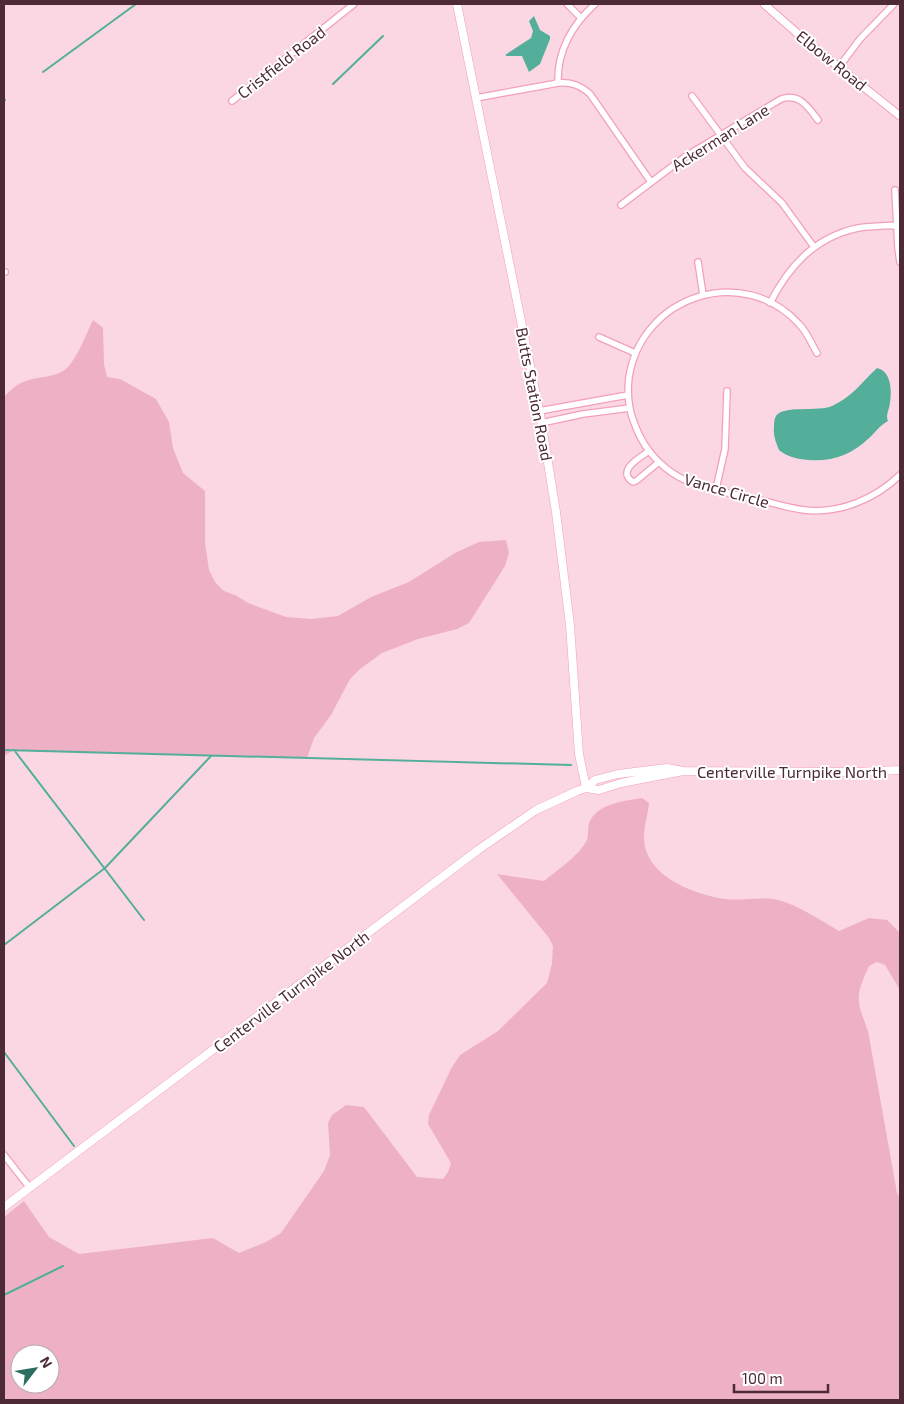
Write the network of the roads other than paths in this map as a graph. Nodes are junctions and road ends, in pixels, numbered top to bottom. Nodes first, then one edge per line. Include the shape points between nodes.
1 (354, 4) edge
2 (457, 4) edge
3 (567, 4) edge
4 (595, 4) edge
5 (764, 4) edge
6 (894, 4) edge
7 (581, 18) junction
8 (839, 67) junction
9 (558, 83) junction
10 (692, 96) dead end
11 (476, 98) junction
12 (232, 101) dead end
13 (900, 116) edge
14 (818, 120) dead end
15 (720, 134) junction
16 (651, 182) junction
17 (895, 190) dead end
18 (621, 205) dead end
19 (898, 225) edge
20 (814, 247) junction
21 (698, 262) dead end
22 (900, 262) edge
23 (703, 295) junction
24 (770, 303) junction
25 (599, 337) dead end
26 (635, 353) junction
27 (816, 353) dead end
28 (727, 391) dead end
29 (628, 395) junction
30 (630, 408) junction
31 (539, 411) junction
32 (541, 423) junction
33 (649, 451) junction
34 (659, 462) junction
35 (900, 475) edge
36 (716, 489) junction
37 (900, 770) edge
38 (586, 788) junction
39 (4, 1154) edge
40 (30, 1188) junction
41 (4, 1207) edge

1 - 12 street, Cristfield Road
2 - 11 main road, Butts Station Road
3 - 7 street
4 - 7 street
5 - 8 street, Elbow Road
6 - 8 street via 860,39
7 - 9 street via 560,55
8 - 13 street, Elbow Road
9 - 11 street
9 - 16 street via 578,84 590,94
10 - 15 street
11 - 31 main road, Butts Station Road
14 - 15 street, Ackerman Lane via 805,103 787,97
15 - 16 street, Ackerman Lane
15 - 20 street via 745,168 782,203
16 - 18 street, Ackerman Lane
17 - 19 street
19 - 20 street via 858,228
19 - 22 street
20 - 24 street via 789,270
21 - 23 street
23 - 24 street, Vance Circle via 740,293
23 - 26 street, Vance Circle via 680,304 659,318 642,338
24 - 27 street, Vance Circle via 799,324
25 - 26 street
26 - 29 street, Vance Circle
28 - 36 street via 725,449
29 - 30 street, Vance Circle
29 - 31 street
30 - 32 street
30 - 33 street, Vance Circle via 638,433
31 - 32 main road, Butts Station Road
32 - 38 main road, Butts Station Road via 564,571 579,754
33 - 34 street, Vance Circle
33 - 34 street via 629,467 626,476 636,482
34 - 36 street, Vance Circle via 689,481
35 - 36 street, Vance Circle via 874,495 852,506 817,511 796,509
37 - 38 main road, Centerville Turnpike North via 684,771 667,768 618,774 596,780
38 - 40 main road, Centerville Turnpike North via 536,810 478,850
39 - 40 street
40 - 41 main road, Centerville Turnpike North

